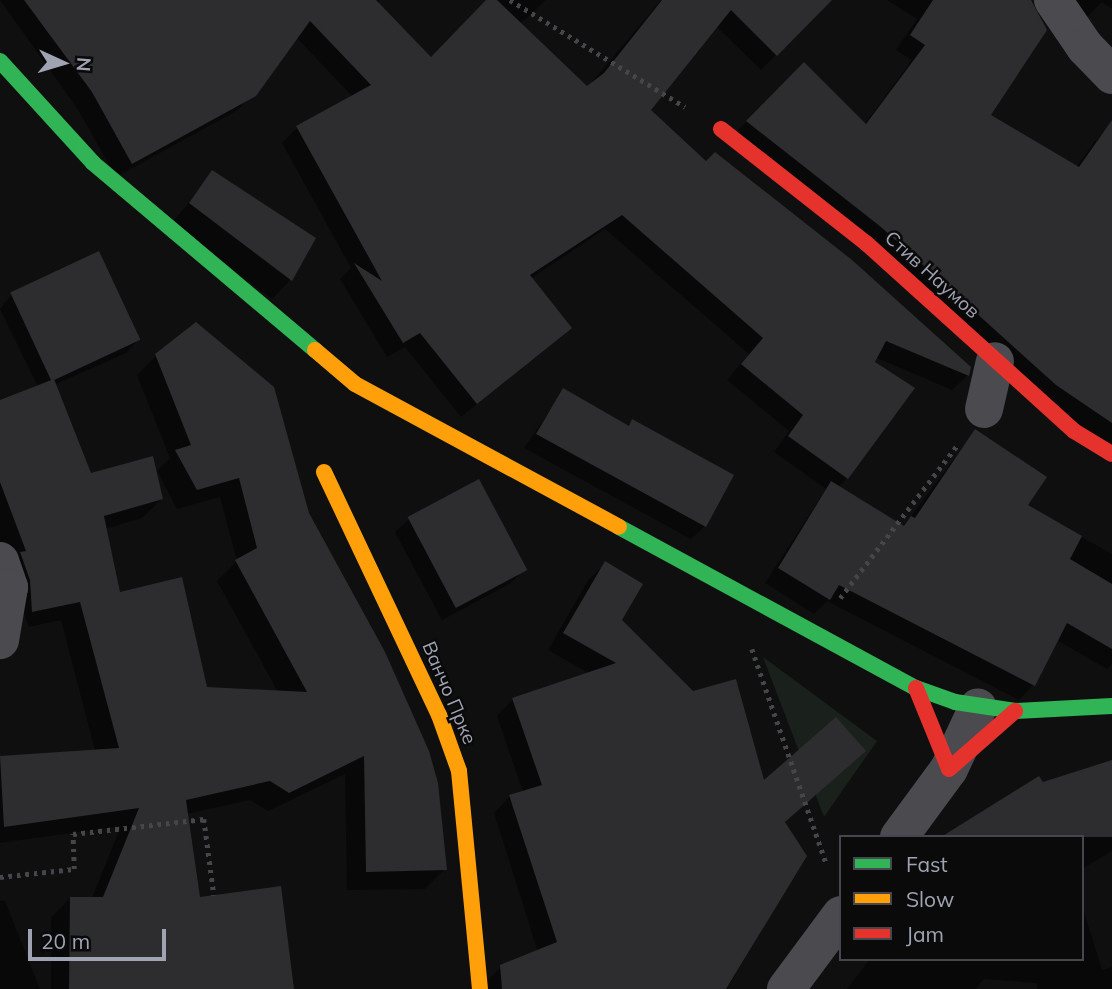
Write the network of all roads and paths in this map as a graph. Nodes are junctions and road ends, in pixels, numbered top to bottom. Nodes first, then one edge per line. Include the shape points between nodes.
1 (510, 0) edge
2 (1053, 0) edge
3 (0, 61) edge
4 (1112, 75) edge
5 (721, 129) joint
6 (995, 360) junction
7 (984, 409) joint
8 (1112, 454) edge
9 (324, 472) dead end
10 (0, 561) edge
11 (833, 607) dead end
12 (0, 640) edge
13 (750, 642) dead end
14 (916, 688) junction
15 (982, 706) junction
16 (1112, 706) edge
17 (949, 769) junction
18 (900, 835) edge
19 (826, 863) dead end
20 (0, 877) edge
21 (214, 895) dead end
22 (839, 918) edge
23 (480, 989) edge
24 (786, 989) edge

1 - 5 path
2 - 4 street via 1085,47
3 - 14 main road via 93,163 355,384
5 - 6 main road, Стив Наумов via 866,243
6 - 7 street
6 - 8 main road, Стив Наумов via 1073,431
7 - 11 path
9 - 23 main road, Ванчо Прке via 439,715 458,771
10 - 12 street via 9,587
13 - 19 path
14 - 15 main road
14 - 17 main road
15 - 16 main road
15 - 17 street
17 - 18 street
20 - 21 path via 74,869 73,834 204,819
22 - 24 street

